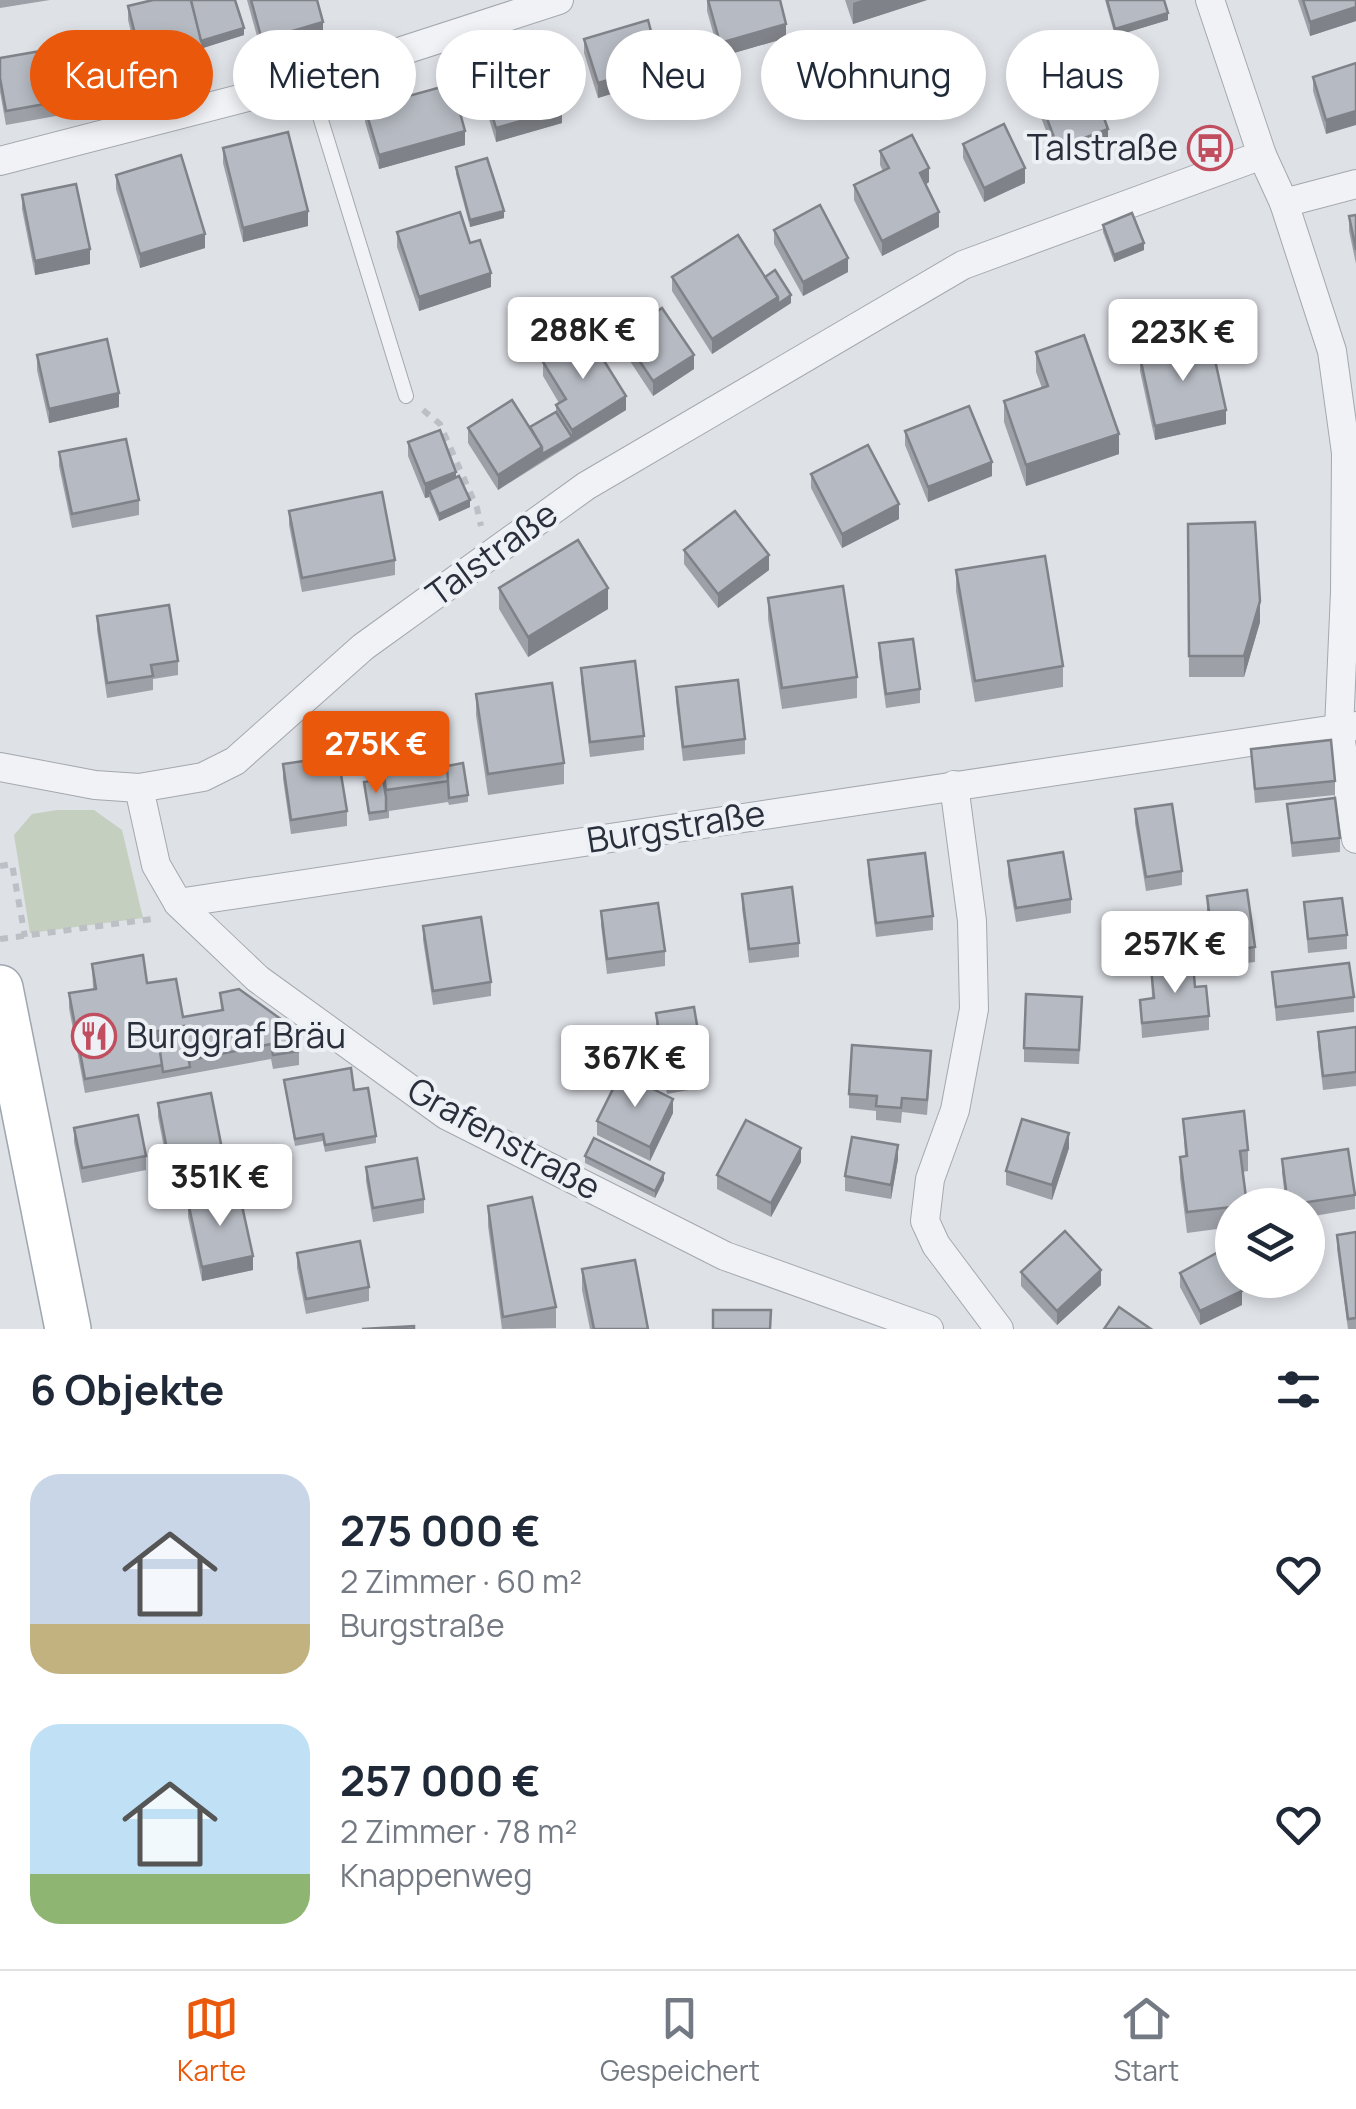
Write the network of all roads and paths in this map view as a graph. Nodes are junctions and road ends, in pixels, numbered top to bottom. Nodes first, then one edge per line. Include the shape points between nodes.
1 (560, 0) edge
2 (1210, 0) edge
3 (416, 46) edge
4 (233, 100) edge
5 (322, 120) edge
6 (1262, 155) junction
7 (0, 161) edge
8 (1356, 184) edge
9 (1284, 204) junction
10 (406, 396) dead end
11 (440, 424) dead end
12 (488, 557) junction
13 (1348, 728) edge
14 (0, 767) edge
15 (954, 785) junction
16 (139, 788) junction
17 (1356, 838) edge
18 (0, 866) edge
19 (178, 903) junction
20 (25, 937) junction
21 (0, 939) edge
22 (0, 988) edge
23 (68, 1329) edge
24 (929, 1329) edge
25 (999, 1329) edge

1 - 3 street
2 - 6 street
4 - 7 street
5 - 10 lane
6 - 9 street
6 - 12 street, Talstraße via 963,265 586,486
8 - 9 street
9 - 13 street via 1332,351 1346,453
11 - 12 path via 478,508
12 - 16 street, Talstraße via 363,647 235,760 202,777
13 - 15 street, Burgstraße
13 - 17 street
14 - 16 street, Talstraße
15 - 19 street, Burgstraße
15 - 25 street via 972,921 974,1009 925,1220
16 - 19 street, Grafenstraße via 156,865
18 - 20 path via 12,864
19 - 20 path via 156,918
19 - 24 street, Grafenstraße via 258,979 446,1115 725,1256
20 - 21 path
22 - 23 main road

